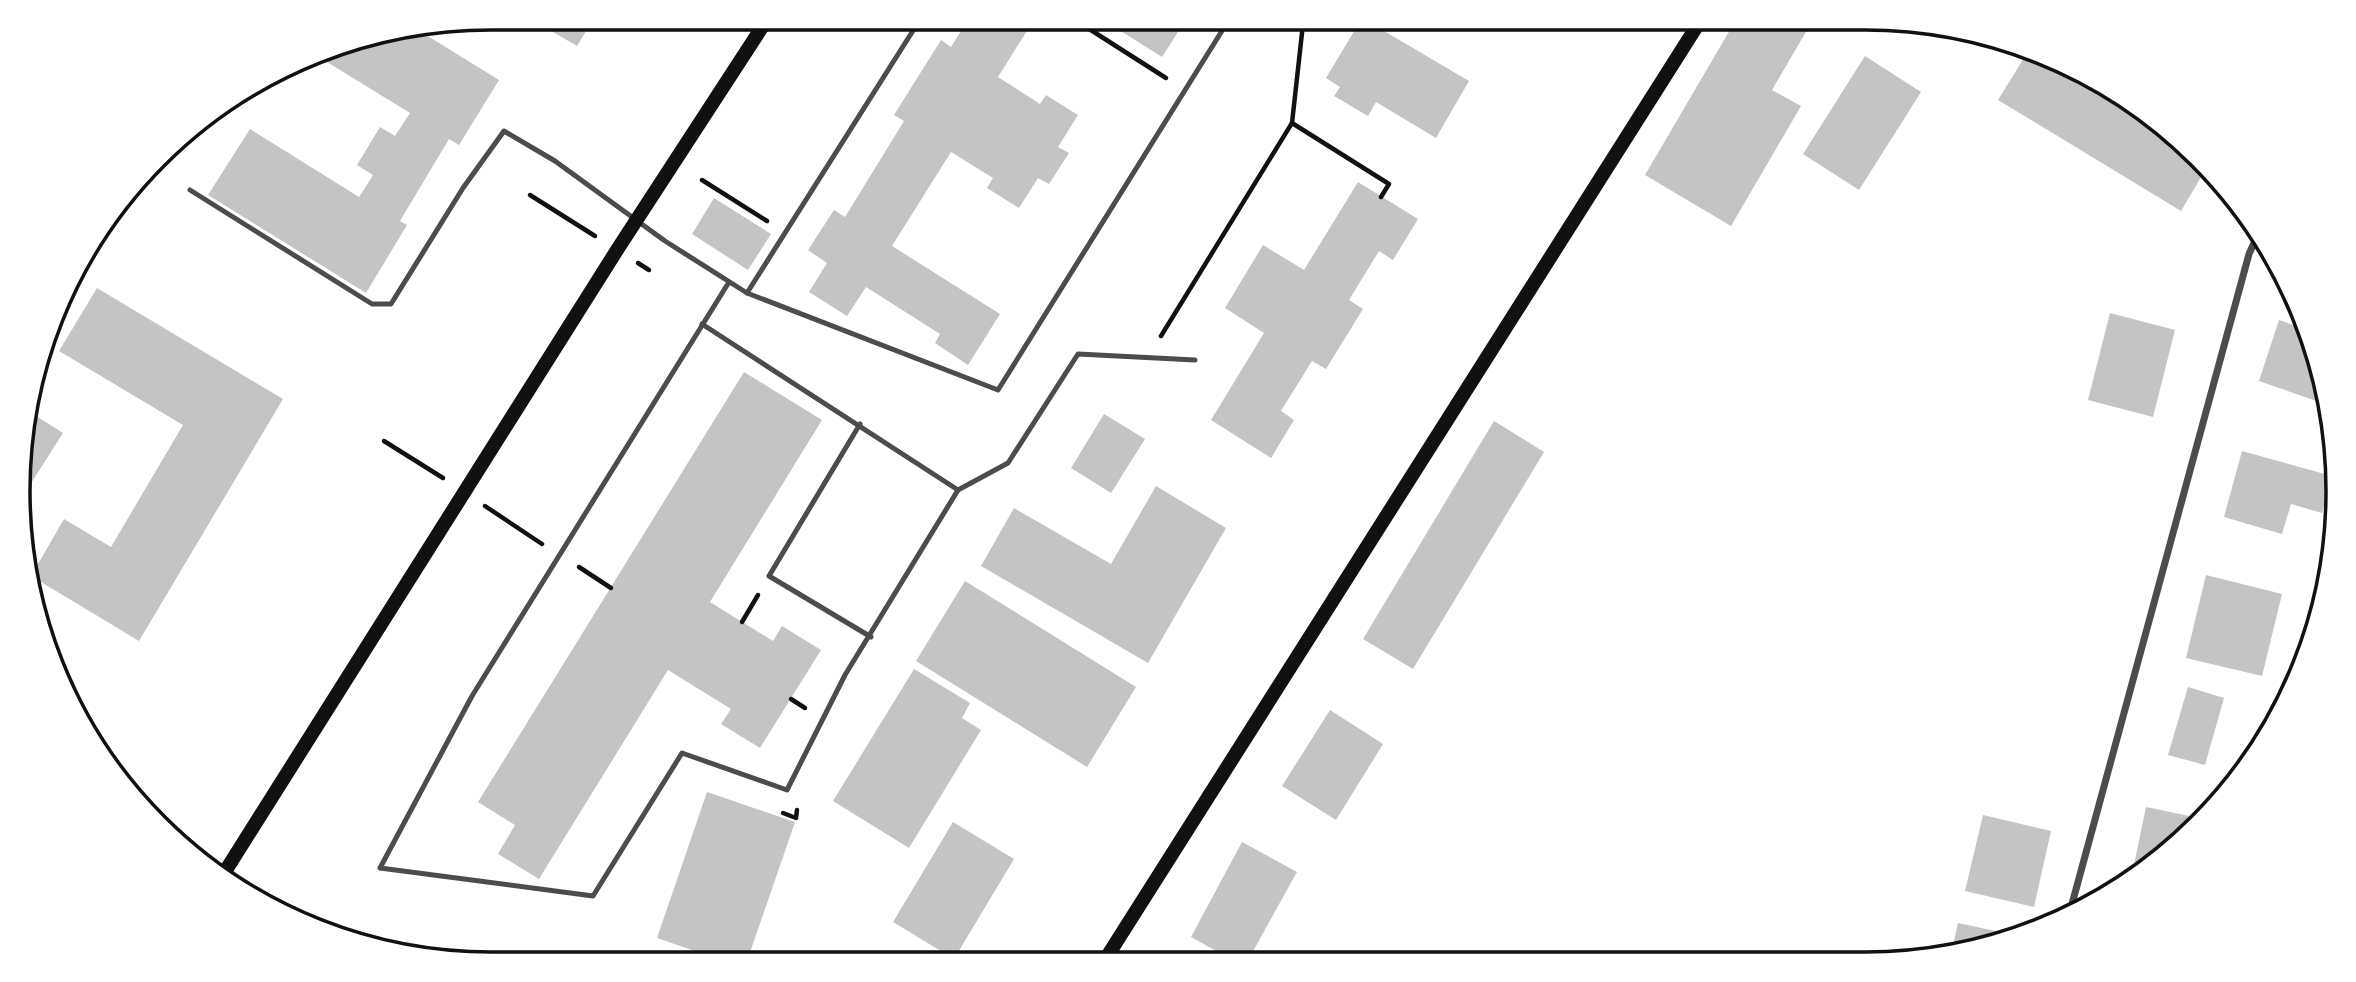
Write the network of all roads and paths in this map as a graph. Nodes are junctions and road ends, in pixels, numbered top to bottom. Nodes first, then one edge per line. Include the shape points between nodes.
1 (760, 30) edge
2 (913, 30) edge
3 (1091, 30) edge
4 (1222, 30) edge
5 (1302, 30) edge
6 (1694, 30) edge
7 (1184, 90) junction
8 (1292, 123) junction
9 (702, 180) dead end
10 (190, 190) dead end
11 (530, 195) dead end
12 (1381, 197) dead end
13 (636, 221) junction
14 (786, 232) junction
15 (2254, 243) edge
16 (617, 250) junction
17 (649, 270) dead end
18 (729, 282) junction
19 (747, 293) junction
20 (702, 324) junction
21 (1148, 358) junction
22 (1195, 360) dead end
23 (860, 424) junction
24 (384, 441) dead end
25 (450, 482) dead end
26 (958, 490) junction
27 (479, 502) dead end
28 (550, 550) dead end
29 (591, 575) dead end
30 (769, 576) junction
31 (611, 588) dead end
32 (742, 622) dead end
33 (871, 637) junction
34 (227, 869) edge
35 (2072, 903) edge
36 (1110, 952) edge

1 - 13 main road
2 - 14 lane
3 - 7 path
4 - 7 lane
5 - 8 path
6 - 36 main road
7 - 19 lane via 998,390
8 - 12 path via 1389,184
8 - 21 path
9 - 14 path
10 - 13 lane via 372,304 391,304 504,131 555,161
11 - 16 path
13 - 16 main road
13 - 18 lane
14 - 19 lane
15 - 35 street
16 - 17 path
16 - 34 main road
18 - 19 lane
18 - 20 lane
20 - 23 lane
20 - 33 lane via 472,696 380,868 593,896 682,754 787,790 845,676
21 - 22 lane
21 - 26 lane via 1078,354 1008,463
23 - 26 lane
23 - 30 lane
24 - 25 path
26 - 33 lane
27 - 28 path
29 - 31 path
30 - 32 path
30 - 33 lane

